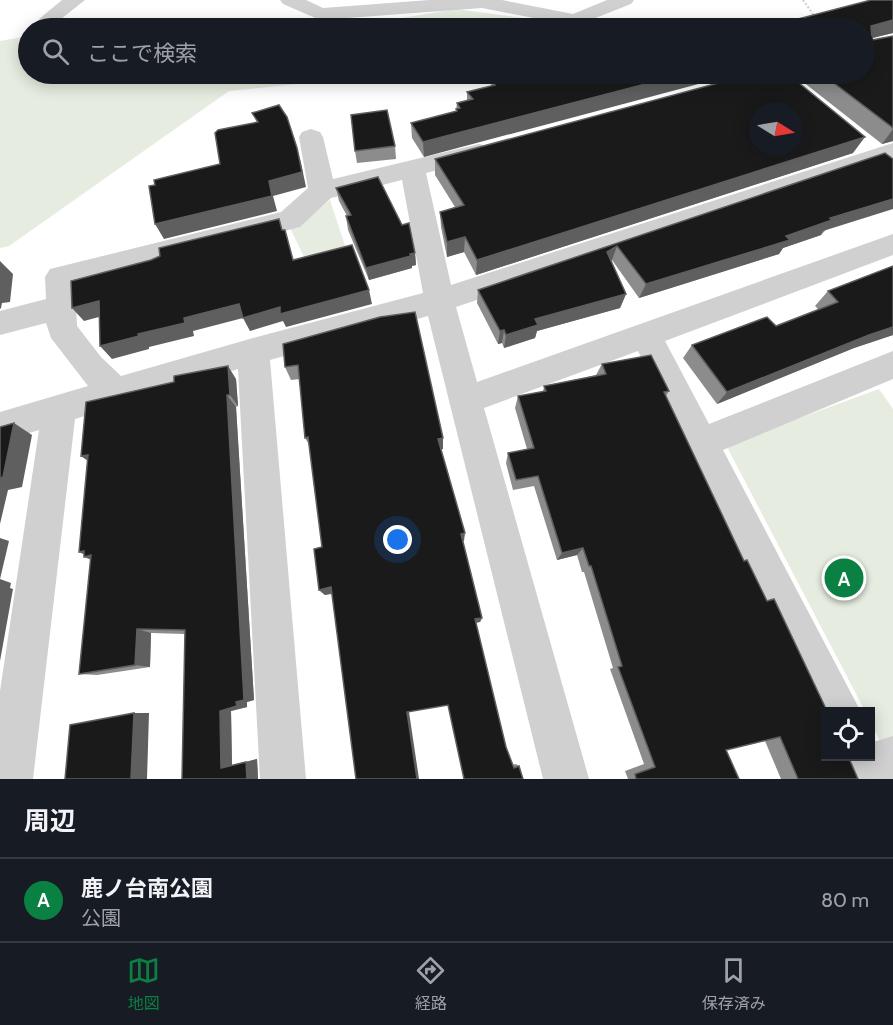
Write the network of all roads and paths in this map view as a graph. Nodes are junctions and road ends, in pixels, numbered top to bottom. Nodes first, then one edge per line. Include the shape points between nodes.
1 (75, 0) edge
2 (290, 0) edge
3 (624, 0) edge
4 (803, 0) edge
5 (482, 1) edge
6 (50, 18) edge
7 (565, 18) edge
8 (580, 18) edge
9 (815, 18) edge
10 (310, 137) dead end
11 (504, 146) edge
12 (880, 154) edge
13 (413, 170) junction
14 (322, 191) junction
15 (893, 244) edge
16 (438, 301) junction
17 (61, 307) junction
18 (0, 323) edge
19 (646, 335) junction
20 (253, 351) junction
21 (889, 375) edge
22 (116, 393) junction
23 (464, 401) junction
24 (59, 411) junction
25 (0, 427) edge
26 (702, 443) junction
27 (837, 707) edge
28 (10, 779) edge
29 (283, 779) edge
30 (566, 779) edge

1 - 6 street
2 - 5 street via 320,14
3 - 8 street
4 - 9 path
5 - 7 street
10 - 14 street
11 - 13 street
12 - 16 street
13 - 14 street
13 - 16 street
14 - 17 street via 290,220 60,277
15 - 19 street
16 - 20 street
16 - 23 street
17 - 18 street
17 - 22 street via 62,329 90,367
19 - 23 street
19 - 26 street
20 - 22 street
20 - 29 street
21 - 26 street
22 - 24 street
23 - 30 street
24 - 25 street
24 - 28 street
26 - 27 street

